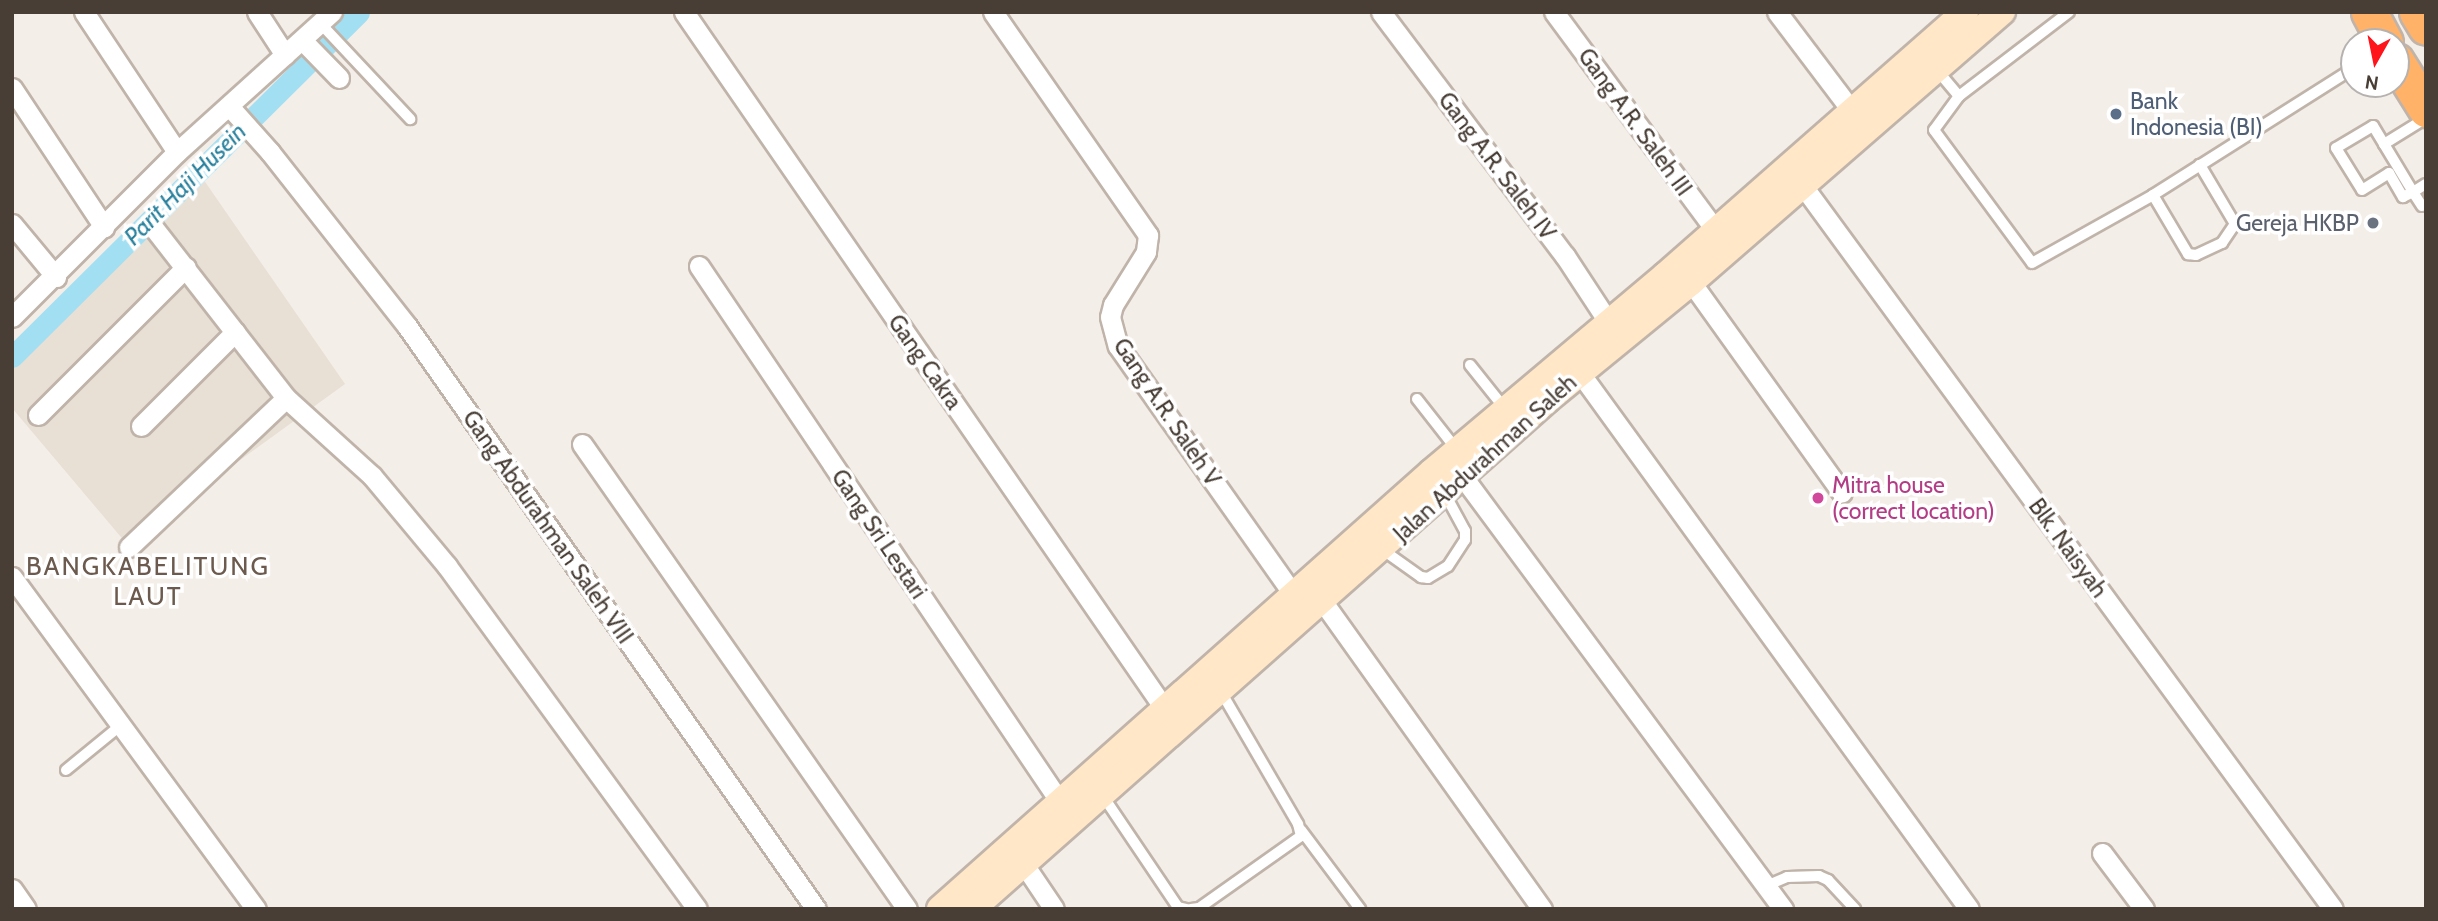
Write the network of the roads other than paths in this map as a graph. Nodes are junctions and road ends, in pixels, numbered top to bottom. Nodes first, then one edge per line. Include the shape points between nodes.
1 (84, 12) edge
2 (257, 12) edge
3 (684, 12) edge
4 (993, 12) edge
5 (1381, 12) edge
6 (1554, 12) edge
7 (1777, 12) edge
8 (2002, 12) edge
9 (2069, 12) edge
10 (2369, 12) edge
11 (2417, 12) edge
12 (1960, 14) edge
13 (326, 18) edge
14 (2426, 27) edge
15 (2378, 28) edge
16 (302, 40) junction
17 (285, 55) junction
18 (1928, 60) junction
19 (2340, 77) edge
20 (339, 78) dead end
21 (2410, 83) edge
22 (12, 88) edge
23 (1959, 96) junction
24 (229, 106) junction
25 (2426, 109) edge
26 (1852, 111) junction
27 (2426, 118) edge
28 (410, 119) dead end
29 (2384, 144) junction
30 (177, 152) junction
31 (2200, 165) junction
32 (2426, 184) edge
33 (1803, 186) junction
34 (2413, 192) junction
35 (2153, 195) junction
36 (2422, 206) dead end
37 (12, 224) edge
38 (104, 227) junction
39 (153, 227) dead end
40 (1716, 231) junction
41 (699, 266) dead end
42 (186, 267) junction
43 (56, 277) junction
44 (1691, 282) junction
45 (12, 317) edge
46 (1609, 323) junction
47 (235, 332) junction
48 (1470, 365) dead end
49 (1580, 373) junction
50 (1542, 392) junction
51 (286, 398) junction
52 (1417, 399) dead end
53 (1506, 410) junction
54 (38, 415) dead end
55 (141, 426) dead end
56 (582, 444) dead end
57 (1458, 451) junction
58 (1454, 485) junction
59 (1842, 493) dead end
60 (129, 547) dead end
61 (1382, 549) junction
62 (12, 577) edge
63 (1295, 597) junction
64 (1323, 602) junction
65 (1220, 690) junction
66 (1166, 711) junction
67 (121, 725) junction
68 (66, 770) dead end
69 (1102, 795) junction
70 (1060, 802) junction
71 (1301, 830) junction
72 (2102, 853) dead end
73 (1023, 863) junction
74 (1766, 886) junction
75 (12, 889) edge
76 (1184, 908) edge
77 (26, 909) edge
78 (256, 909) edge
79 (697, 909) edge
80 (816, 909) edge
81 (907, 909) edge
82 (940, 909) edge
83 (972, 909) edge
84 (1054, 909) edge
85 (1360, 909) edge
86 (1542, 909) edge
87 (1783, 909) edge
88 (1855, 909) edge
89 (1969, 909) edge
90 (2144, 909) edge
91 (2333, 909) edge

1 - 30 street
2 - 17 street
3 - 66 street, Gang Cakra
4 - 63 street, Gang A.R. Saleh V via 1148,235 1146,252 1112,305 1110,317 1118,346
5 - 46 street, Gang A.R. Saleh IV via 1565,256
6 - 40 street, Gang A.R. Saleh III
7 - 26 street
8 - 18 street, Jalan Abdurahman Saleh
9 - 23 lane
10 - 15 highway
11 - 14 highway
12 - 18 street, Jalan Abdurahman Saleh
13 - 16 street
13 - 28 lane
16 - 17 street
16 - 20 street
17 - 24 street
18 - 23 lane
18 - 26 street, Jalan Abdurahman Saleh
18 - 33 street, Jalan Abdurahman Saleh
19 - 31 lane
21 - 25 highway
22 - 38 street
23 - 35 lane via 1935,125 1937,137 2032,263
24 - 30 street
24 - 80 street, Gang Abdurahman Saleh VIII via 407,326
26 - 40 street, Jalan Abdurahman Saleh
27 - 29 lane
29 - 34 lane
29 - 34 lane via 2373,126 2336,148 2362,190 2389,173 2403,197
30 - 38 street via 135,203
31 - 35 lane
31 - 35 lane via 2235,224 2221,243 2188,254
32 - 34 lane
33 - 44 street, Jalan Abdurahman Saleh
33 - 91 street, Blk. Naisyah
34 - 36 lane
37 - 43 street
38 - 43 street
39 - 42 street
40 - 46 street, Jalan Abdurahman Saleh
41 - 70 street, Gang Sri Lestari
42 - 47 street
42 - 54 street
43 - 45 street
44 - 49 street, Jalan Abdurahman Saleh
44 - 59 street
46 - 50 street, Jalan Abdurahman Saleh
47 - 51 street
47 - 55 street
48 - 53 lane
49 - 50 street, Jalan Abdurahman Saleh
49 - 89 street
50 - 53 street, Jalan Abdurahman Saleh
50 - 58 street, Jalan Abdurahman Saleh
51 - 60 street
51 - 79 street via 372,476 447,566
52 - 57 lane
53 - 57 street, Jalan Abdurahman Saleh
56 - 81 street
57 - 63 street, Jalan Abdurahman Saleh
58 - 61 street, Jalan Abdurahman Saleh
58 - 61 lane via 1465,540 1448,566 1428,578 1421,577
58 - 74 street
61 - 64 street, Jalan Abdurahman Saleh
62 - 67 street
63 - 66 street, Jalan Abdurahman Saleh
64 - 65 street, Jalan Abdurahman Saleh
64 - 86 street
65 - 69 street, Jalan Abdurahman Saleh
65 - 71 lane
66 - 70 street, Jalan Abdurahman Saleh
67 - 68 lane
67 - 78 street
69 - 73 street, Jalan Abdurahman Saleh
69 - 76 lane
70 - 82 street, Jalan Abdurahman Saleh
71 - 76 lane via 1289,844 1199,908
71 - 85 lane
72 - 90 street
73 - 83 street, Jalan Abdurahman Saleh
73 - 84 street
74 - 87 street
74 - 88 lane via 1787,877 1819,876
75 - 77 street

